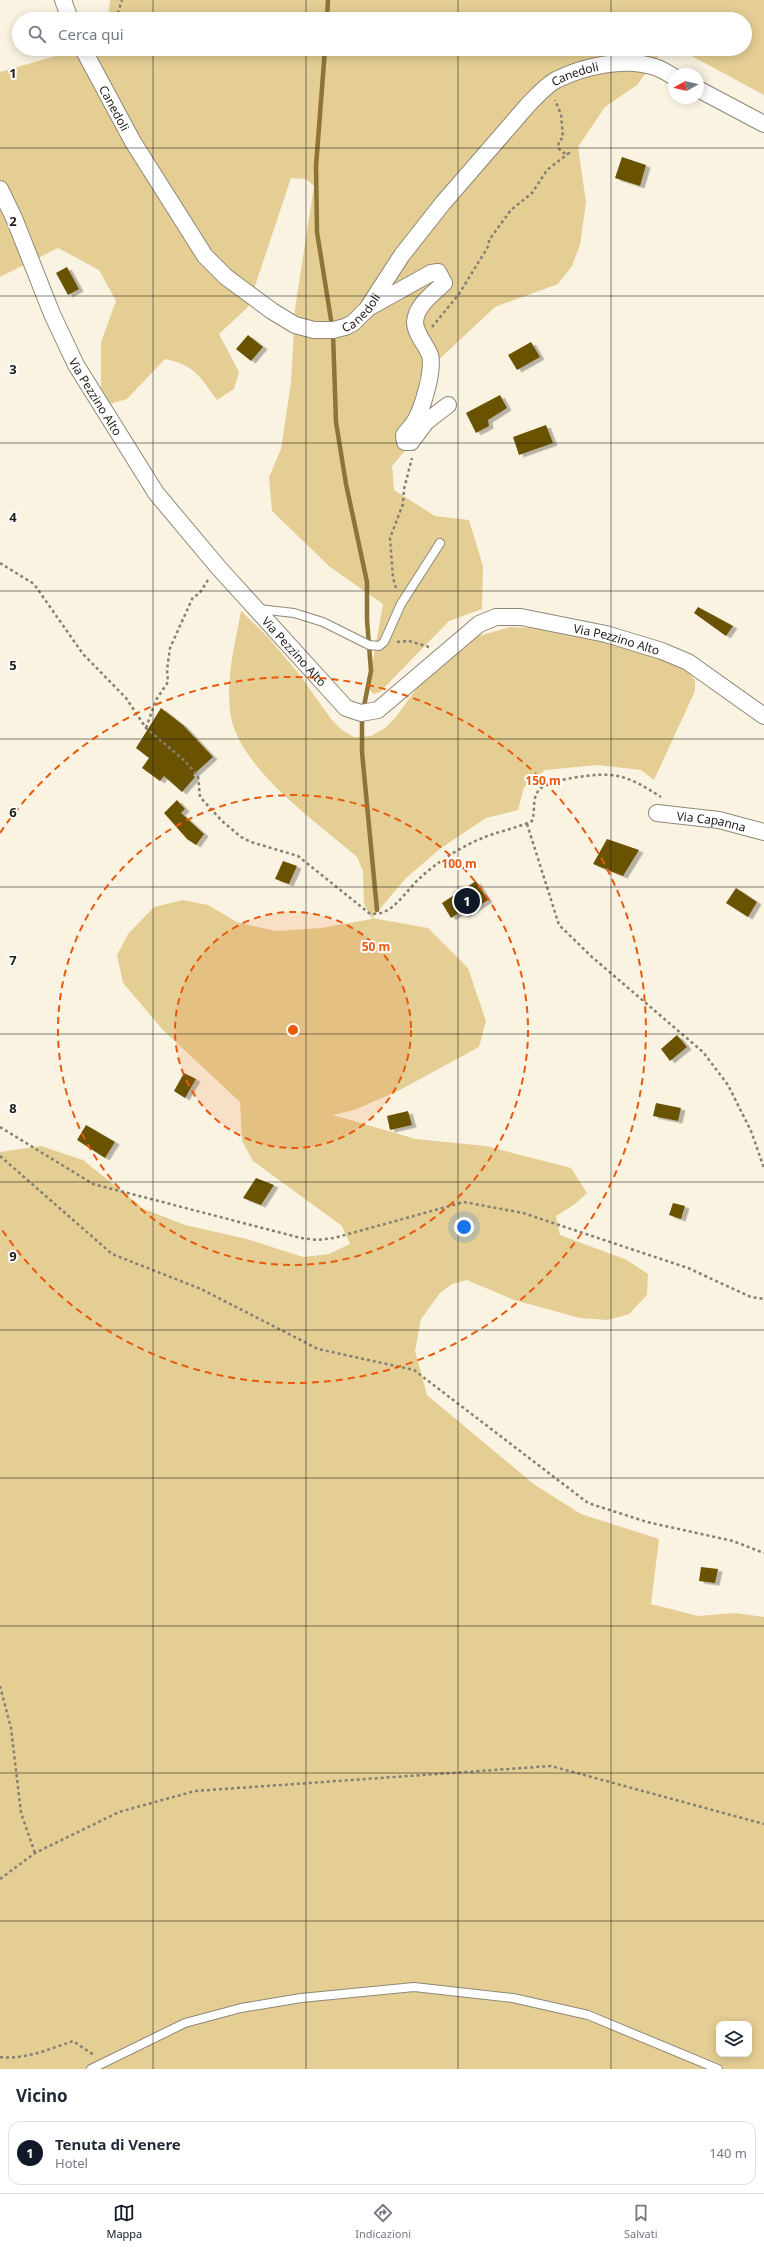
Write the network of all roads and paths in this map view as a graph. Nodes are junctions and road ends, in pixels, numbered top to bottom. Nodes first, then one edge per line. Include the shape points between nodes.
1 (63, 0) edge
2 (122, 0) edge
3 (67, 12) edge
4 (118, 12) edge
5 (87, 56) edge
6 (668, 73) edge
7 (550, 84) junction
8 (704, 92) edge
9 (764, 124) edge
10 (0, 189) edge
11 (367, 309) junction
12 (430, 329) dead end
13 (448, 405) dead end
14 (413, 454) dead end
15 (440, 543) dead end
16 (0, 563) edge
17 (218, 567) junction
18 (401, 604) junction
19 (256, 609) junction
20 (384, 642) junction
21 (445, 653) junction
22 (764, 716) edge
23 (146, 728) junction
24 (662, 807) joint
25 (527, 824) junction
26 (764, 832) edge
27 (0, 1127) edge
28 (0, 1156) edge
29 (764, 1168) edge
30 (764, 1299) edge
31 (764, 1553) edge
32 (0, 1686) edge
33 (764, 1824) edge
34 (35, 1853) junction
35 (0, 1879) edge
36 (0, 2058) edge
37 (105, 2061) junction
38 (91, 2069) edge
39 (718, 2069) edge

1 - 3 street
2 - 4 path
5 - 11 street, Canedoli via 133,142 205,256 226,277 295,325 314,330 345,327
6 - 7 street, Canedoli via 656,67 640,64 610,64 583,70
7 - 11 street, Canedoli via 527,106 442,203 402,255
7 - 12 path via 556,88 555,103 564,131 558,148 564,153 569,153 547,170 532,193 511,210 489,240 489,245 460,294
8 - 9 street
10 - 17 street, Via Pezzino Alto via 76,365 156,493
11 - 13 street via 431,273 438,272 442,276 444,283 426,299 415,321 430,356 430,375 420,411 403,438 405,442 411,442 426,422
14 - 18 path via 403,504 390,538 393,578
15 - 18 lane
16 - 23 path via 34,584 83,654 126,698
17 - 19 street, Via Pezzino Alto
17 - 23 path via 199,594 193,597 170,648 168,682 156,700
18 - 20 lane
19 - 20 lane via 294,613 323,622 369,645 379,646
19 - 21 street, Via Pezzino Alto via 346,708 361,713 378,710
20 - 21 path via 409,641
21 - 22 street, Via Pezzino Alto via 479,624 496,617 521,617 606,634 662,651 688,662
23 - 25 path via 185,761 198,776 200,797 214,814 241,837 298,856 366,911 374,914 383,913 395,904 420,877 462,848
24 - 25 path via 636,781 607,773 563,780 540,789 535,797 532,821
24 - 26 street, Via Capanna
25 - 29 path via 559,925 592,957 703,1052 728,1085 751,1131
27 - 30 path via 93,1184 301,1238 334,1238 464,1202 523,1213 688,1268 751,1297
28 - 31 path via 112,1254 201,1289 318,1349 414,1370 588,1503 647,1522 733,1540
32 - 34 path via 11,1728 21,1813
33 - 34 path via 551,1766 195,1791 119,1812
34 - 35 path
36 - 37 path via 39,2052 73,2041
37 - 38 lane
37 - 39 lane via 185,2023 241,2008 301,1998 414,1987 513,1998 588,2015

